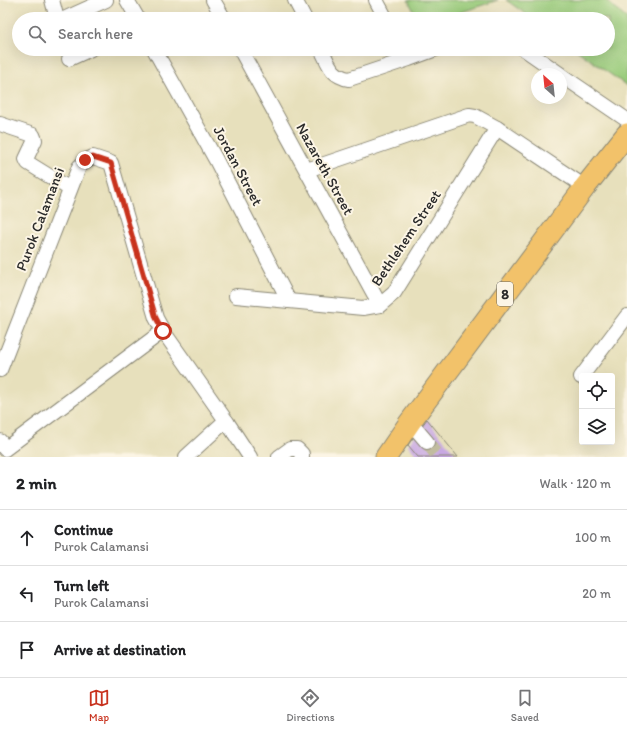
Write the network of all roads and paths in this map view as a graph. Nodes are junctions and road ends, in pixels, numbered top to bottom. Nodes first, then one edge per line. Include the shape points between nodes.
1 (52, 0) edge
2 (106, 0) edge
3 (127, 0) edge
4 (213, 0) edge
5 (295, 0) edge
6 (376, 0) edge
7 (55, 12) edge
8 (79, 12) edge
9 (134, 12) edge
10 (220, 12) edge
11 (301, 12) edge
12 (382, 12) edge
13 (76, 56) edge
14 (158, 56) edge
15 (244, 56) edge
16 (325, 56) edge
17 (401, 56) edge
18 (534, 56) edge
19 (69, 59) dead end
20 (551, 68) edge
21 (567, 80) edge
22 (0, 124) edge
23 (497, 128) junction
24 (626, 133) edge
25 (307, 170) junction
26 (586, 187) junction
27 (70, 189) junction
28 (236, 296) dead end
29 (289, 301) junction
30 (380, 305) junction
31 (627, 316) edge
32 (163, 331) junction
33 (0, 370) edge
34 (583, 373) edge
35 (227, 422) junction
36 (410, 422) junction
37 (0, 441) edge
38 (427, 442) tunnel mouth
39 (186, 457) edge
40 (250, 457) edge
41 (279, 457) edge
42 (302, 457) edge
43 (386, 457) edge

1 - 7 street
2 - 8 street
3 - 9 street
4 - 10 street
5 - 11 street
6 - 12 street
13 - 19 street
14 - 29 street, Jordan Street
15 - 25 street, Nazareth Street
16 - 17 street via 334,73 349,79
18 - 20 street
21 - 24 street
22 - 27 street via 33,135 35,140 26,159 28,163
23 - 25 street via 475,116 463,116
23 - 26 street
23 - 30 street, Bethlehem Street via 394,293
24 - 26 highway, 8
25 - 30 street, Nazareth Street
26 - 36 highway, 8
27 - 32 street, Purok Calamansi via 78,167 85,160 93,157 111,163 156,318
27 - 33 street, Purok Calamansi
28 - 29 street, Bethlehem Street
29 - 30 street, Bethlehem Street via 363,308
31 - 34 street
32 - 35 street, Purok Calamansi
32 - 37 street via 5,449
35 - 39 street
35 - 40 street, Purok Calamansi
36 - 38 street
36 - 43 highway, 8
41 - 42 street via 290,449 296,449

